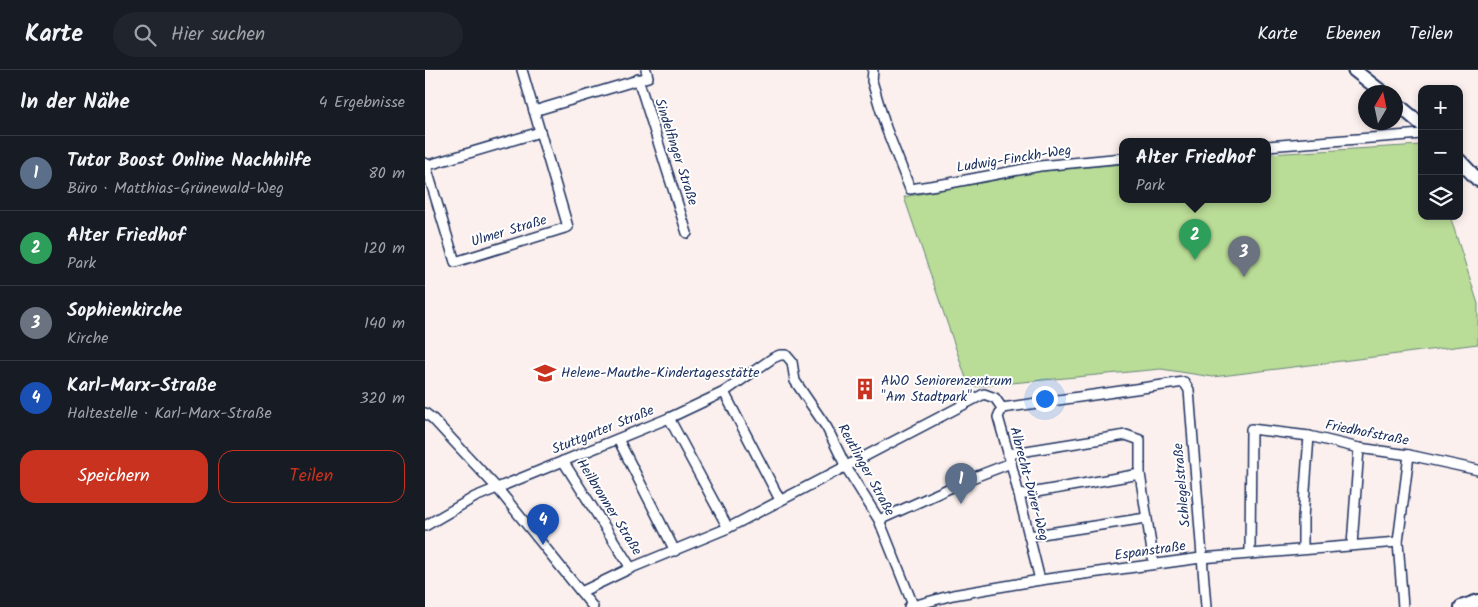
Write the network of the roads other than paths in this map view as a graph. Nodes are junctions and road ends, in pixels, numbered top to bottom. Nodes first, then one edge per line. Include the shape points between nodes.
1 (522, 70) edge
2 (646, 70) edge
3 (873, 70) edge
4 (1354, 70) edge
5 (638, 80) junction
6 (1373, 85) edge
7 (1403, 110) edge
8 (534, 111) junction
9 (1418, 122) edge
10 (540, 132) junction
11 (1418, 134) edge
12 (1271, 146) edge
13 (1119, 158) edge
14 (1463, 164) edge
15 (425, 165) edge
16 (1478, 180) edge
17 (687, 233) dead end
18 (786, 355) joint
19 (1189, 390) joint
20 (724, 392) junction
21 (1002, 408) junction
22 (425, 413) edge
23 (669, 418) junction
24 (1309, 436) junction
25 (618, 439) junction
26 (1359, 448) junction
27 (1409, 455) junction
28 (1010, 459) junction
29 (563, 461) junction
30 (846, 467) junction
31 (1478, 470) edge
32 (1140, 474) junction
33 (498, 489) junction
34 (1019, 495) junction
35 (780, 500) junction
36 (1146, 518) junction
37 (879, 520) junction
38 (425, 526) edge
39 (727, 528) junction
40 (1029, 536) junction
41 (1398, 542) junction
42 (1352, 545) junction
43 (1303, 549) junction
44 (675, 551) junction
45 (1250, 553) junction
46 (1201, 558) junction
47 (1154, 564) junction
48 (631, 568) junction
49 (1040, 580) junction
50 (581, 592) junction
51 (1478, 601) edge
52 (911, 606) edge
53 (593, 607) edge
54 (1206, 607) edge
55 (1403, 607) edge
56 (1461, 607) edge

1 - 8 street, Ulmer Straße
2 - 5 street via 648,77
3 - 13 street, Ludwig-Finckh-Weg via 872,81 886,128 910,189 1040,166
4 - 6 street
5 - 8 street
5 - 17 street, Sindelfinger Straße
7 - 9 street
8 - 10 street, Ulmer Straße
10 - 15 street
10 - 15 street, Ulmer Straße via 568,227 455,262
11 - 12 street
14 - 16 street
18 - 20 street, Stuttgarter Straße via 773,358
18 - 30 street, Reutlinger Straße via 792,362 795,381 827,428
19 - 21 street, Albrecht-Dürer-Weg via 1184,382
19 - 46 street, Schlegelstraße
20 - 23 street, Stuttgarter Straße
20 - 35 street
21 - 28 street, Albrecht-Dürer-Weg via 998,417
21 - 30 street, Heilbronner Straße via 995,398 984,394
22 - 33 street
23 - 25 street, Stuttgarter Straße
23 - 39 street
24 - 26 street, Friedhofstraße
24 - 43 street
24 - 45 street, Friedhofstraße via 1251,429
25 - 29 street, Stuttgarter Straße
25 - 44 street
26 - 27 street, Friedhofstraße
26 - 42 street
27 - 31 street, Friedhofstraße
27 - 41 street
28 - 32 street via 1126,435 1140,440
28 - 34 street, Albrecht-Dürer-Weg
28 - 37 street
29 - 33 street, Stuttgarter Straße
29 - 48 street, Heilbronner Straße
30 - 35 street, Heilbronner Straße
30 - 37 street, Reutlinger Straße
32 - 34 street
32 - 36 street
33 - 38 street, Stuttgarter Straße via 475,497
33 - 50 street
34 - 40 street, Albrecht-Dürer-Weg
35 - 39 street, Heilbronner Straße
36 - 40 street
36 - 47 street
37 - 52 street, Reutlinger Straße
39 - 44 street, Heilbronner Straße
40 - 49 street, Albrecht-Dürer-Weg
41 - 42 street, Espanstraße
41 - 55 street
42 - 43 street, Espanstraße
43 - 45 street, Espanstraße
44 - 48 street, Heilbronner Straße
45 - 46 street, Espanstraße
46 - 47 street, Espanstraße
46 - 54 street, Schlegelstraße
47 - 49 street, Espanstraße
48 - 50 street, Heilbronner Straße
49 - 52 street, Espanstraße
50 - 53 street
51 - 56 street

